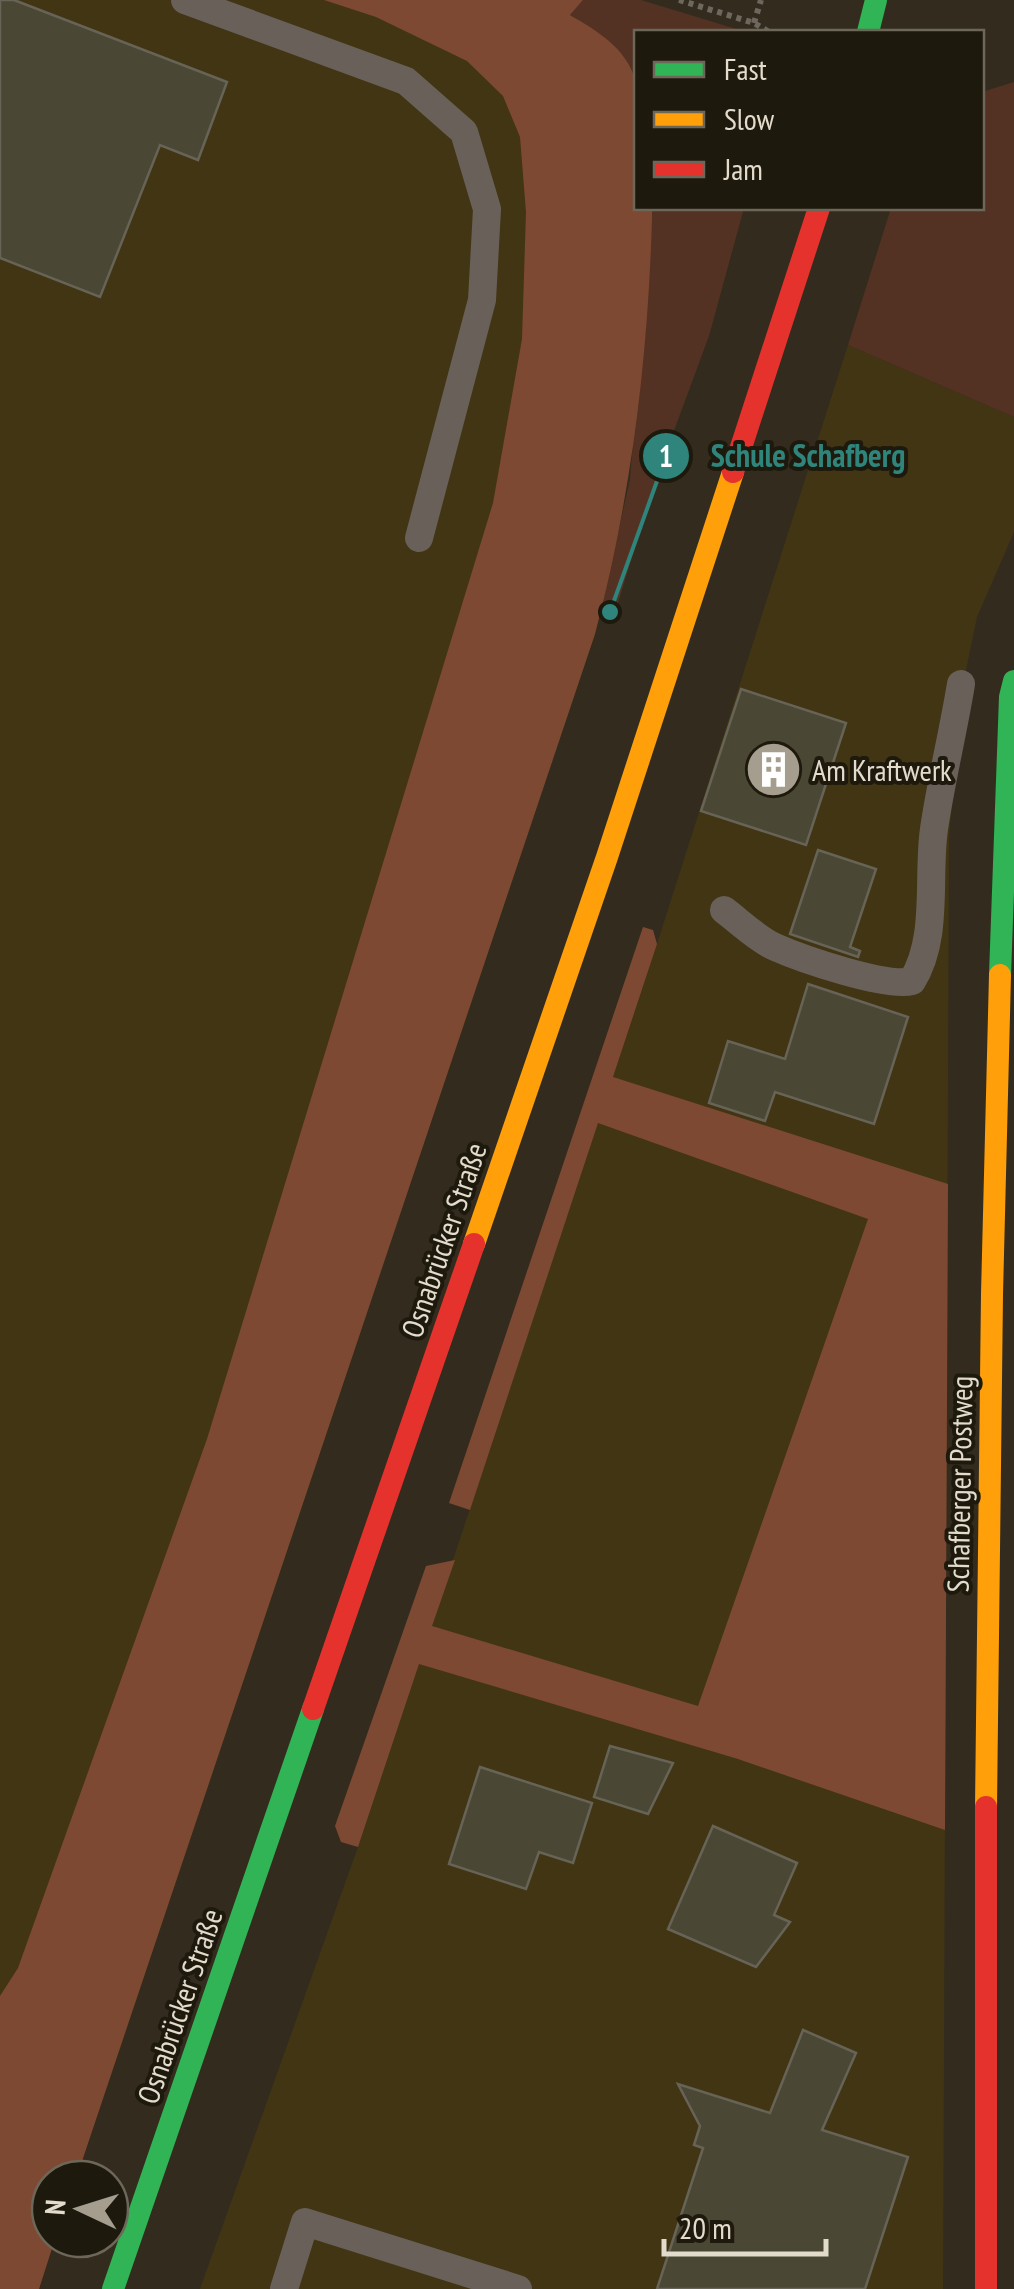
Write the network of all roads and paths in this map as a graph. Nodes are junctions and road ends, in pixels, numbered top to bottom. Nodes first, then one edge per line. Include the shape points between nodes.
1 (184, 0) edge
2 (679, 0) edge
3 (761, 0) edge
4 (876, 0) edge
5 (754, 23) junction
6 (766, 30) edge
7 (868, 30) edge
8 (818, 210) edge
9 (418, 538) dead end
10 (1014, 681) edge
11 (961, 684) dead end
12 (724, 910) dead end
13 (113, 2289) edge
14 (284, 2289) edge
15 (518, 2289) edge
16 (986, 2289) edge

1 - 9 lane via 406,82 464,132 487,209 482,300
2 - 5 path
3 - 5 path
4 - 7 main road
5 - 6 path
8 - 13 main road, Osnabrücker Straße via 607,857
10 - 16 main road, Schafberger Postweg via 999,948 984,1744
11 - 12 lane via 934,828 927,943 912,980 880,980 773,946
14 - 15 lane via 305,2222

